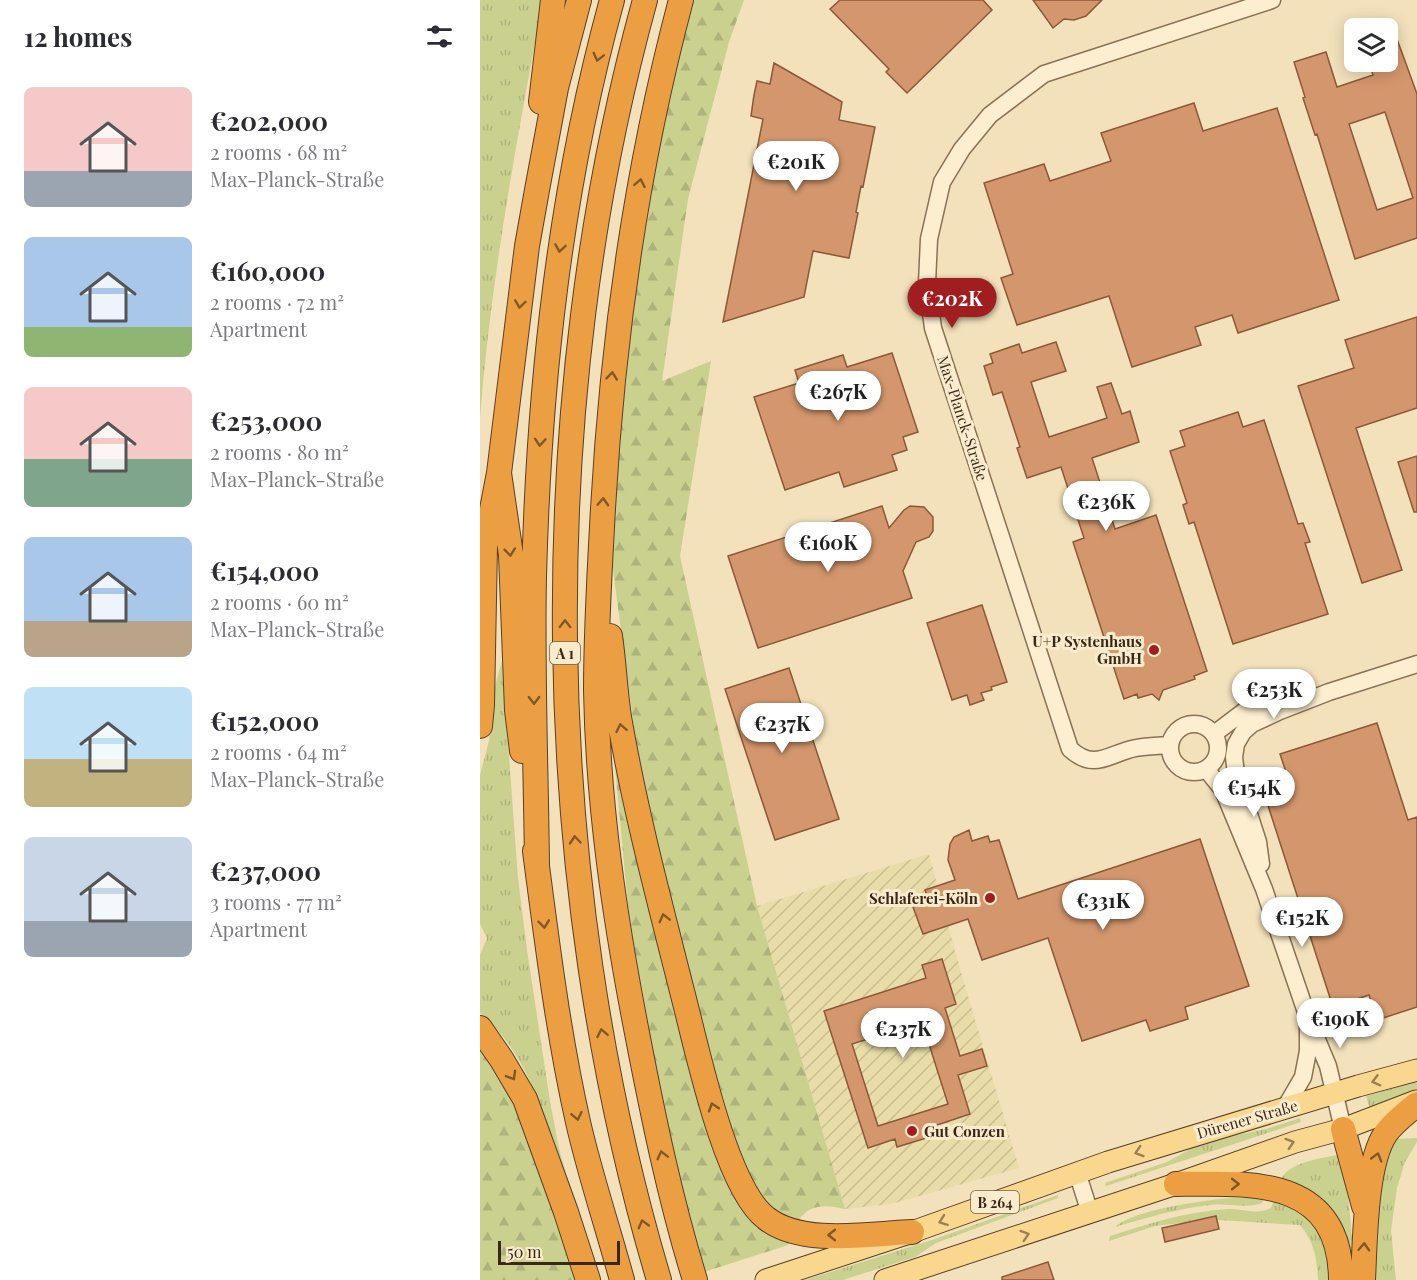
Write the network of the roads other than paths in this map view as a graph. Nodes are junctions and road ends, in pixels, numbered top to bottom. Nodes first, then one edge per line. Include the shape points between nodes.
1 (553, 0) edge
2 (579, 0) edge
3 (612, 0) edge
4 (645, 0) edge
5 (681, 0) edge
6 (1272, 0) edge
7 (537, 190) junction
8 (499, 473) junction
9 (600, 561) junction
10 (1417, 664) edge
11 (1329, 692) junction
12 (480, 726) edge
13 (1214, 734) junction
14 (1169, 745) junction
15 (1206, 769) junction
16 (537, 866) junction
17 (1264, 889) junction
18 (1308, 1018) junction
19 (480, 1028) edge
20 (1417, 1070) edge
21 (1335, 1093) junction
22 (1417, 1103) edge
23 (1285, 1108) junction
24 (1343, 1129) junction
25 (1077, 1172) junction
26 (1176, 1184) junction
27 (1090, 1213) junction
28 (1366, 1214) junction
29 (912, 1232) junction
30 (694, 1276) edge
31 (588, 1280) edge
32 (622, 1280) edge
33 (659, 1280) edge
34 (766, 1280) edge
35 (885, 1280) edge
36 (1341, 1280) edge
37 (1363, 1280) edge

1 - 7 highway via 543,82
2 - 7 highway via 556,88
3 -> 16 highway, A 1 via 570,183 543,399 534,579
33 -> 4 highway, A 1 via 633,1186 593,984 578,872 565,671 565,569 579,352 606,173
9 -> 5 highway via 606,434 626,265 653,115
6 - 14 street, Max-Planck-Straße via 1044,74 990,115 962,148 942,182 929,239 927,283 933,328 1070,749 1080,758 1102,760 1136,748
7 -> 8 highway
8 - 12 highway via 485,546
8 -> 16 highway via 511,555 517,710
29 -> 9 highway via 828,1235 793,1231 767,1220 740,1184 707,1087 640,826 619,716
30 -> 9 highway via 647,1086 610,877 596,688
10 - 11 street
11 - 13 street via 1303,692 1243,712
11 - 17 street via 1252,724 1236,744 1236,774 1258,842
13 - 14 street via 1199,724 1187,725 1174,733
13 - 15 street via 1218,753
14 - 15 street via 1171,758 1181,769 1192,773
15 - 17 street via 1223,790
16 -> 32 highway, A 1 via 566,1067 578,1125
17 - 18 street
18 - 21 street
18 - 23 street via 1303,1077
19 -> 31 highway via 525,1099
20 -> 21 main road, Dürener Straße / B 264
21 - 23 main road, Dürener Straße / B 264
21 - 24 street
22 - 24 main road, B 264
28 -> 22 highway via 1376,1156 1386,1134
23 -> 25 main road, Dürener Straße / B 264
26 -> 24 main road, B 264
24 - 28 highway
25 - 27 street
25 -> 29 main road, Dürener Straße / B 264
26 - 27 main road, B 264
26 -> 36 highway via 1244,1183 1300,1197 1331,1230 1341,1259
35 -> 27 main road, B 264
37 -> 28 highway
29 - 34 main road, Dürener Straße / B 264

